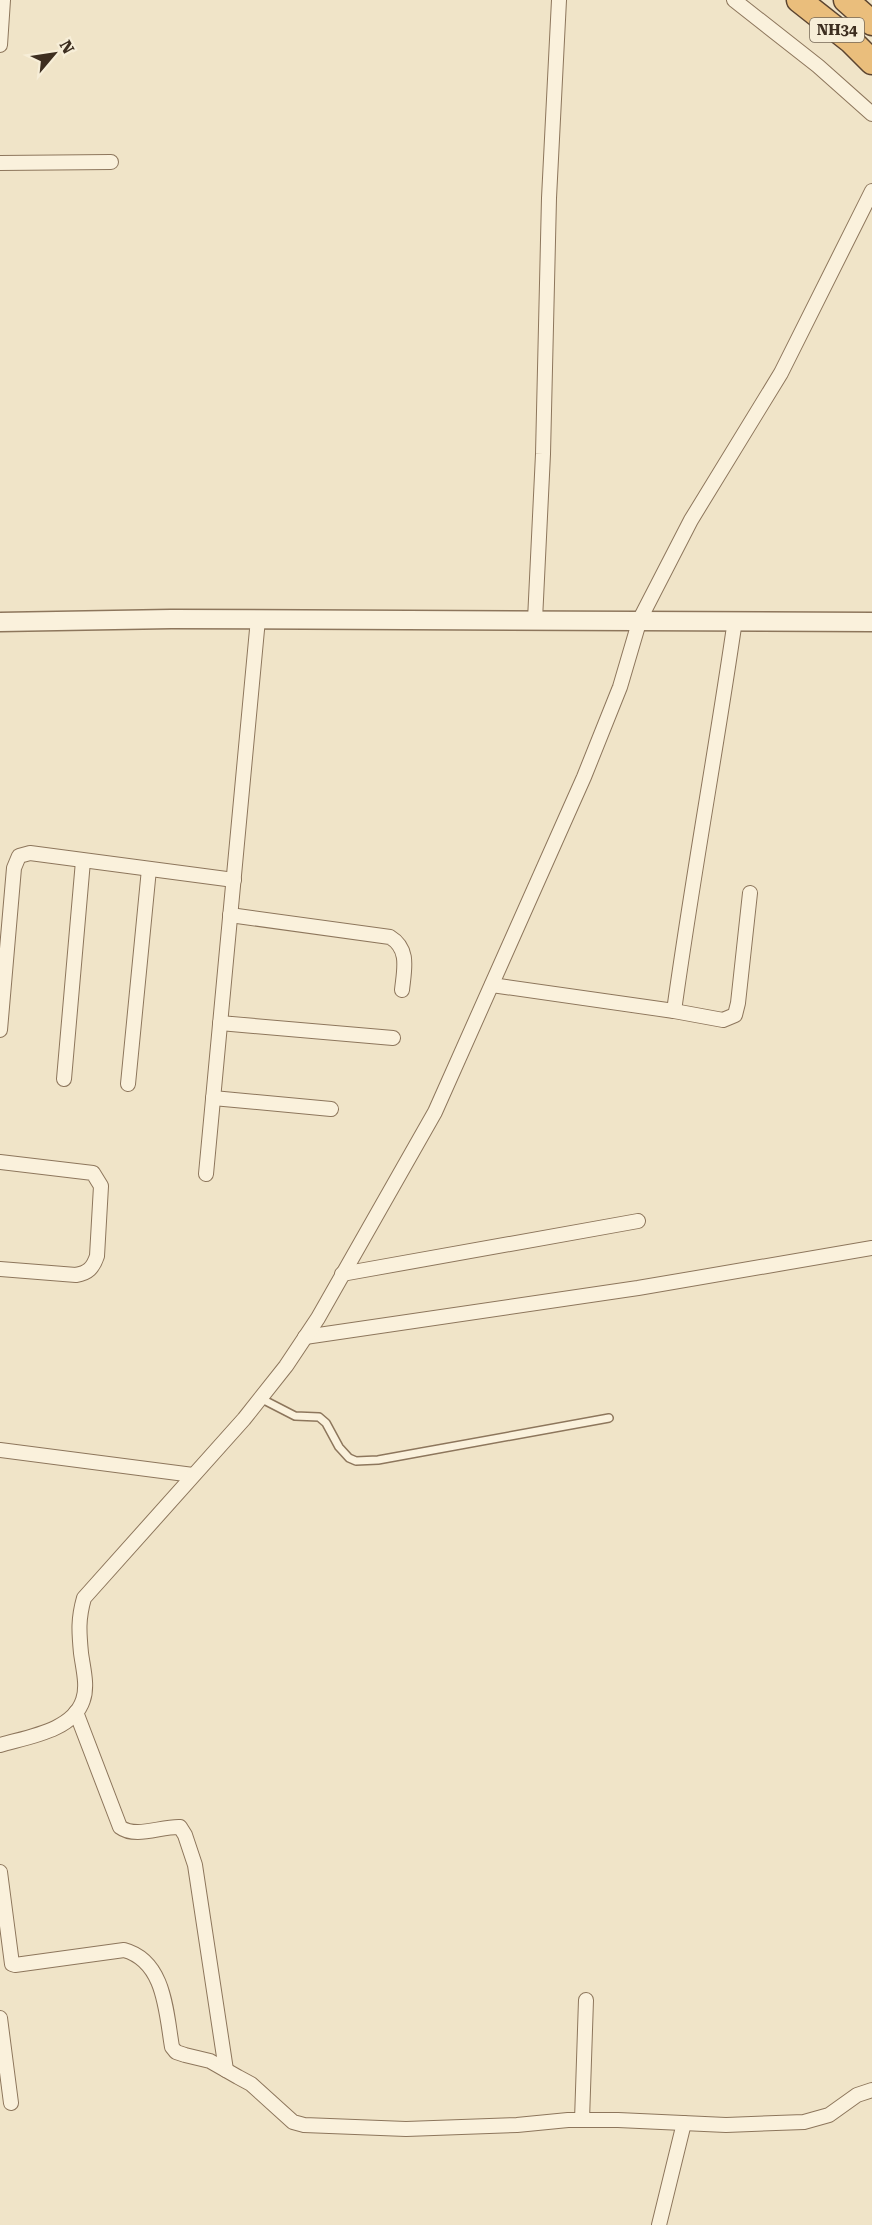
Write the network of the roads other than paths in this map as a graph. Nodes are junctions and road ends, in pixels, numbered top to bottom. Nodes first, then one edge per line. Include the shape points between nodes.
1 (3, 0) edge
2 (559, 0) edge
3 (734, 0) edge
4 (800, 0) edge
5 (846, 0) edge
6 (872, 23) edge
7 (0, 45) edge
8 (872, 62) edge
9 (872, 114) edge
10 (111, 162) dead end
11 (0, 163) edge
12 (872, 191) edge
13 (258, 619) junction
14 (536, 620) junction
15 (640, 620) junction
16 (735, 620) junction
17 (0, 622) edge
18 (872, 622) edge
19 (83, 861) junction
20 (149, 869) junction
21 (234, 880) junction
22 (750, 893) dead end
23 (230, 915) junction
24 (492, 985) junction
25 (402, 990) dead end
26 (674, 1011) junction
27 (220, 1023) junction
28 (0, 1030) edge
29 (393, 1038) dead end
30 (64, 1079) dead end
31 (128, 1084) dead end
32 (213, 1098) junction
33 (331, 1109) dead end
34 (0, 1162) edge
35 (206, 1174) dead end
36 (638, 1221) dead end
37 (872, 1248) edge
38 (0, 1269) edge
39 (342, 1274) junction
40 (305, 1336) junction
41 (260, 1398) junction
42 (609, 1418) dead end
43 (0, 1450) edge
44 (193, 1475) junction
45 (76, 1712) junction
46 (0, 1745) edge
47 (0, 1872) edge
48 (5, 1965) edge
49 (586, 2000) dead end
50 (0, 2019) edge
51 (226, 2070) junction
52 (872, 2090) edge
53 (11, 2103) dead end
54 (582, 2120) junction
55 (684, 2123) junction
56 (659, 2225) edge

1 - 7 street
2 - 14 street
3 - 9 street
4 - 8 highway, NH34
5 - 6 highway, NH34
10 - 11 street
12 - 15 street via 782,373 691,520
13 - 14 street
13 - 17 street
13 - 21 street
14 - 15 street
15 - 16 street
15 - 24 street via 620,687 584,777
16 - 18 street
16 - 26 street
19 - 20 street
19 - 28 street via 30,853 19,856 14,868
19 - 30 street
20 - 21 street
20 - 31 street
21 - 23 street
22 - 26 street via 735,1015 723,1020
23 - 25 street via 390,937 403,950
23 - 27 street
24 - 26 street
24 - 39 street via 435,1112
27 - 29 street
27 - 32 street
32 - 33 street
32 - 35 street
34 - 38 street via 93,1173 101,1186 97,1256 86,1273
36 - 39 street
37 - 40 street via 638,1288
39 - 40 street
40 - 41 street
41 - 42 lane via 295,1416 319,1417 339,1447 356,1461
41 - 44 street
43 - 44 street
44 - 45 street via 84,1598 78,1617 85,1686
45 - 46 street via 47,1731
45 - 51 street via 120,1827 127,1832 180,1827 185,1835 195,1865
47 - 48 street
48 - 51 street via 124,1950 136,1953 157,1977 172,2047 176,2052 210,2061
49 - 54 street
50 - 53 street
51 - 54 street via 251,2084 293,2122 304,2125 406,2130
52 - 55 street via 857,2095 829,2115 804,2122
54 - 55 street
55 - 56 street

